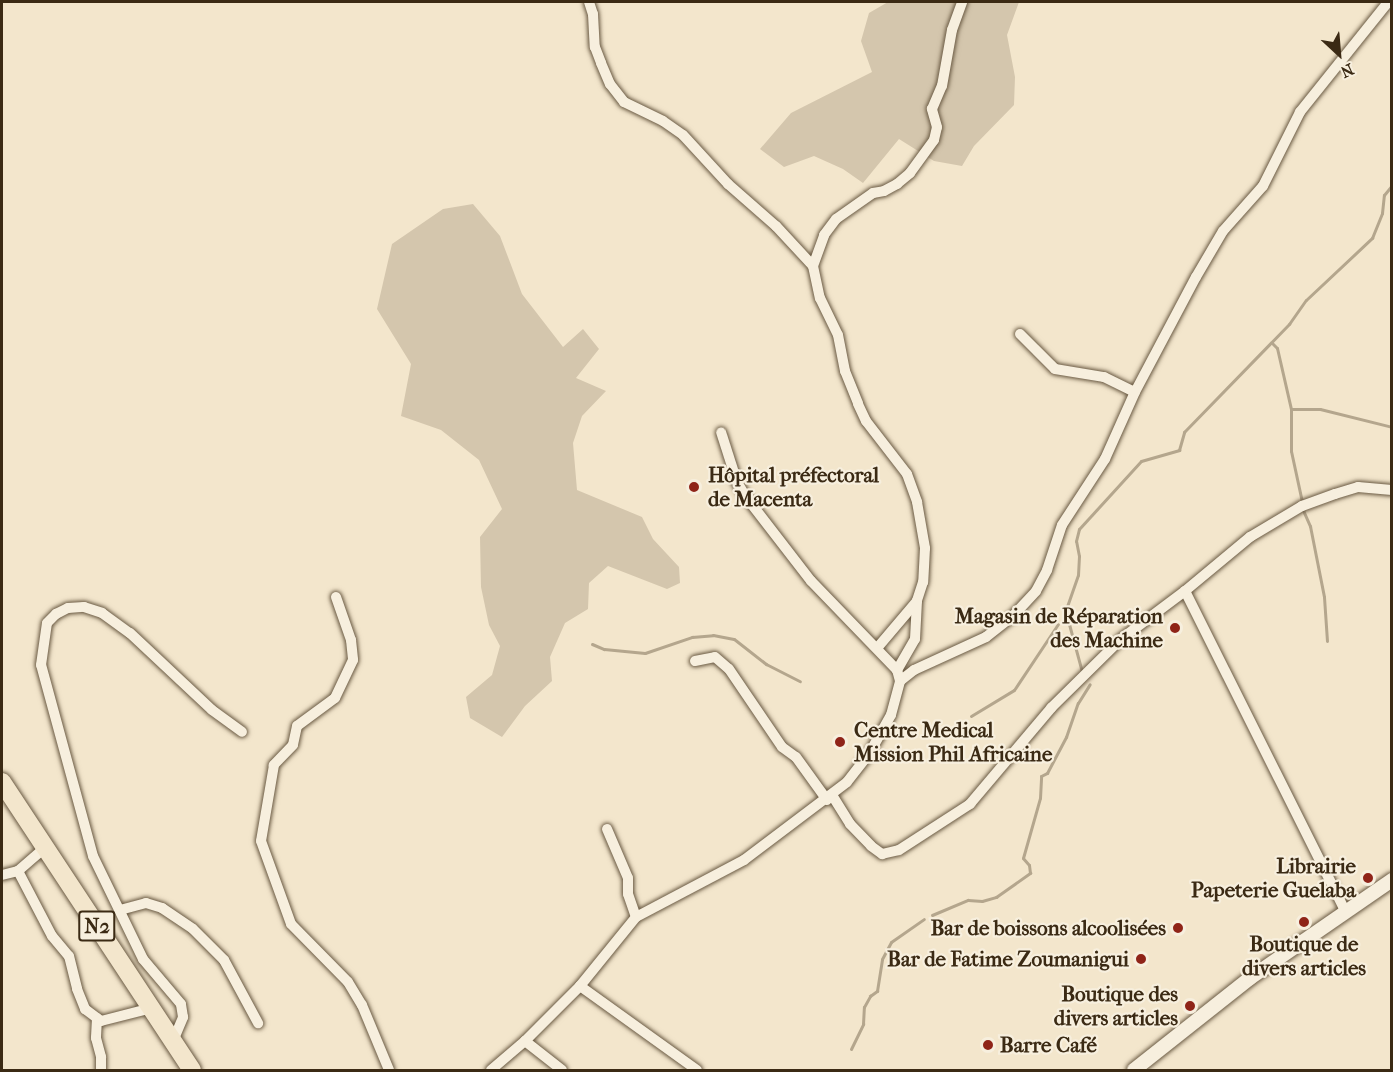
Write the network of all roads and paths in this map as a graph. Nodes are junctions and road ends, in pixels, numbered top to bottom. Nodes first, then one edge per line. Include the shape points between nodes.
1 (589, 2) edge
2 (962, 2) edge
3 (1388, 2) edge
4 (813, 266) junction
5 (1020, 334) dead end
6 (1135, 392) junction
7 (721, 432) dead end
8 (1392, 490) edge
9 (1185, 591) junction
10 (336, 597) dead end
11 (917, 601) junction
12 (878, 647) junction
13 (695, 661) dead end
14 (897, 669) junction
15 (900, 681) junction
16 (242, 732) dead end
17 (2, 782) edge
18 (829, 797) junction
19 (607, 829) dead end
20 (45, 847) junction
21 (18, 871) junction
22 (2, 875) edge
23 (1392, 880) edge
24 (120, 910) junction
25 (1345, 910) junction
26 (636, 917) junction
27 (580, 986) junction
28 (152, 1008) junction
29 (97, 1018) junction
30 (258, 1023) dead end
31 (172, 1041) junction
32 (525, 1041) junction
33 (100, 1071) edge
34 (192, 1071) edge
35 (389, 1071) edge
36 (491, 1071) edge
37 (562, 1071) edge
38 (697, 1071) edge
39 (1134, 1071) edge

1 - 4 street via 595,47 610,84 624,102 683,135
2 - 4 street via 952,30 942,86 932,109 937,127 934,140 897,184 873,193 836,219 824,235
3 - 6 street via 1300,112 1263,186 1224,231 1196,277
4 - 11 street via 820,298 838,335 845,371 858,404 866,421 907,474 916,502 926,548
5 - 6 street via 1055,369 1104,377
6 - 15 street via 1105,459 1062,525 1036,591 1012,618 986,637 914,670
7 - 12 street via 737,482 746,497 811,581
8 - 9 street via 1358,487 1302,506 1251,537
9 - 18 street via 1141,622 1102,657 1051,708 970,804 899,850 882,854 876,850
9 - 25 street
10 - 35 street via 351,640 353,660 335,698 297,726 293,745 274,765 261,841 291,924 348,982 362,1005
11 - 12 street
11 - 14 street via 915,639
12 - 14 street
13 - 18 street via 715,657 729,669 782,747 796,757
14 - 15 street
15 - 18 street via 891,715 879,737 847,782
16 - 24 street via 102,613 84,607 68,608 47,623 41,665 93,856
17 - 20 highway, N2
18 - 26 street via 744,860
19 - 26 street via 628,878 628,894
20 - 21 street
20 - 28 highway, N2
21 - 22 street
21 - 29 street via 52,936 69,956 86,1009
23 - 25 main road
24 - 30 street via 146,903 162,908 193,929 224,960
24 - 31 street via 143,959 181,1004 183,1017
25 - 39 main road via 1250,978
26 - 27 street
27 - 32 street
27 - 38 street
28 - 29 street via 101,1021
28 - 31 highway, N2
29 - 33 street
31 - 34 highway, N2
32 - 36 street
32 - 37 street

